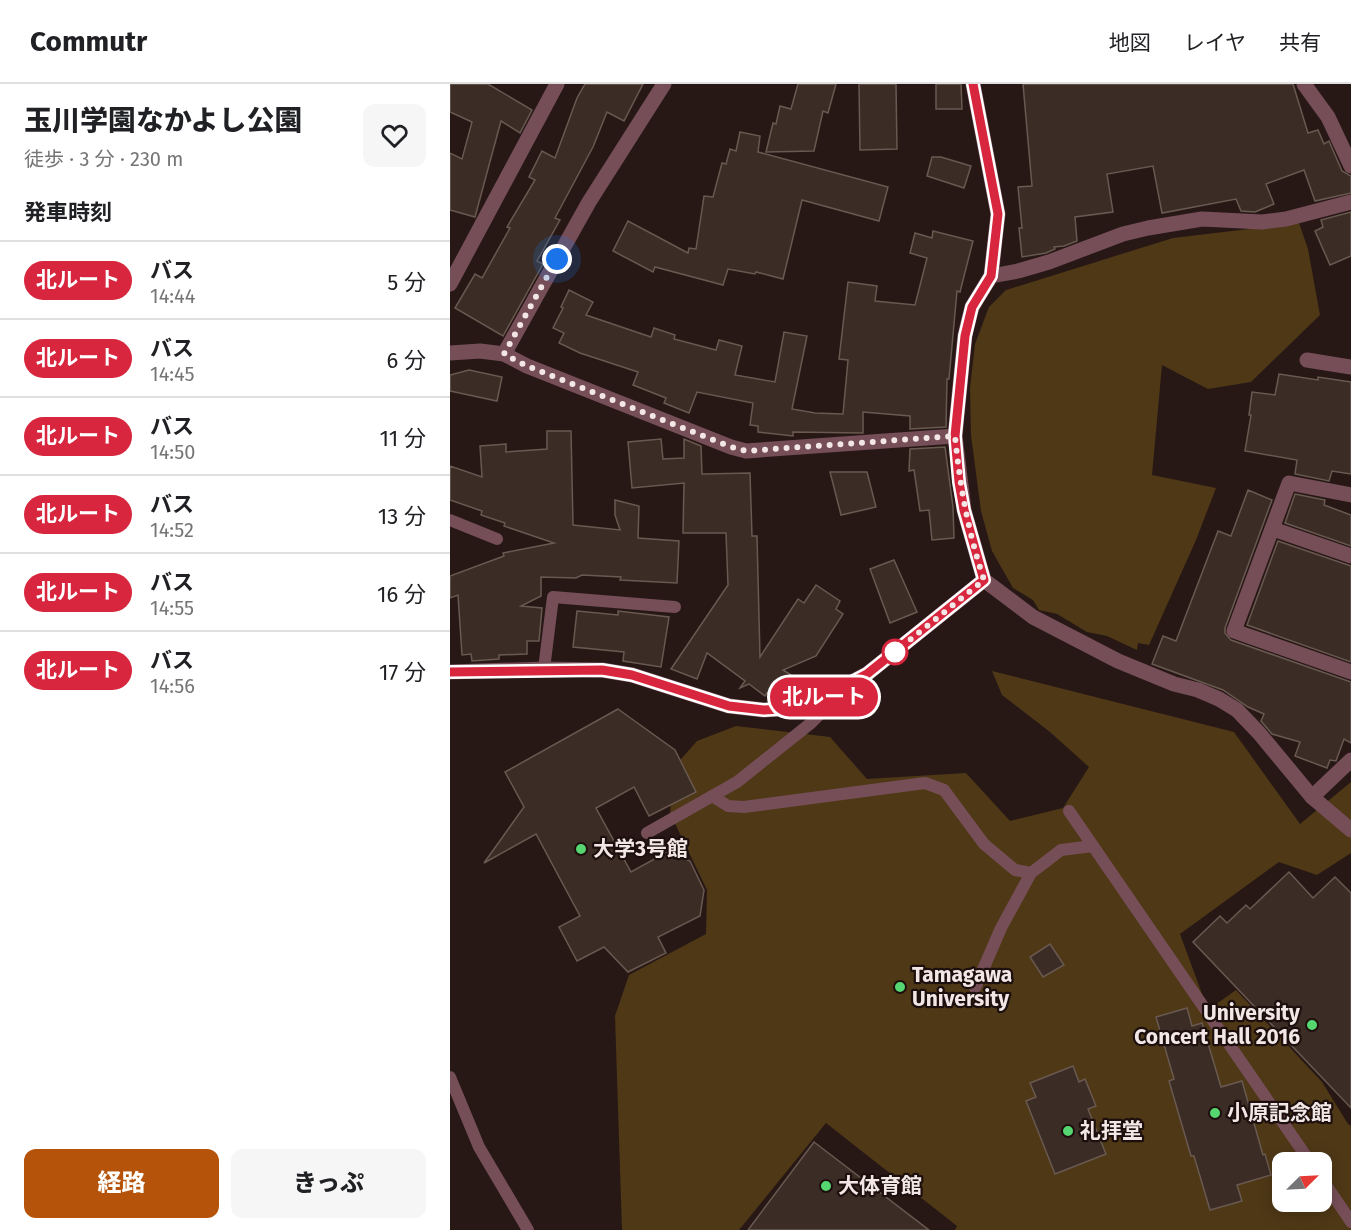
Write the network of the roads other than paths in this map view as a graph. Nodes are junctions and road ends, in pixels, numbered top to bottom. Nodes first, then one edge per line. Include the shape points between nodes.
1 (557, 84) edge
2 (664, 84) edge
3 (973, 84) edge
4 (1304, 84) edge
5 (1351, 166) edge
6 (1351, 202) edge
7 (991, 276) junction
8 (450, 284) edge
9 (450, 353) edge
10 (504, 354) junction
11 (1307, 360) dead end
12 (1351, 367) edge
13 (955, 436) junction
14 (1351, 495) edge
15 (450, 520) edge
16 (1272, 529) junction
17 (497, 539) dead end
18 (1351, 556) edge
19 (984, 580) junction
20 (675, 607) dead end
21 (544, 669) junction
22 (450, 672) edge
23 (1351, 672) edge
24 (852, 683) junction
25 (1351, 760) edge
26 (712, 796) junction
27 (1312, 797) junction
28 (1068, 811) dead end
29 (1351, 830) edge
30 (646, 833) dead end
31 (1093, 846) junction
32 (1031, 873) junction
33 (975, 988) dead end
34 (450, 1077) edge
35 (1303, 1152) edge
36 (1332, 1194) edge
37 (1351, 1222) edge
38 (528, 1230) edge

1 - 8 street
2 - 10 street via 589,202
3 - 7 street via 998,214
4 - 5 street via 1328,117
6 - 7 street via 1287,219 1202,219 1148,228 1049,262
7 - 13 street via 972,307 965,336
9 - 10 street
10 - 13 street via 746,451
11 - 12 street
13 - 19 street via 964,510
14 - 16 street via 1289,483
15 - 17 lane
16 - 18 street
16 - 23 street via 1234,631
19 - 24 street
19 - 27 street via 1033,616 1118,661 1209,695 1237,710
20 - 21 lane via 553,597
21 - 22 street
21 - 24 street via 632,675 729,706 764,710 814,702
24 - 26 lane via 801,731 737,782
25 - 27 street
26 - 30 lane
26 - 32 lane via 728,806 744,807 925,783 944,790 984,844 1015,870
27 - 29 street
28 - 31 lane
31 - 32 lane via 1061,850
31 - 35 lane
32 - 33 lane
34 - 38 lane via 479,1147
36 - 37 lane

